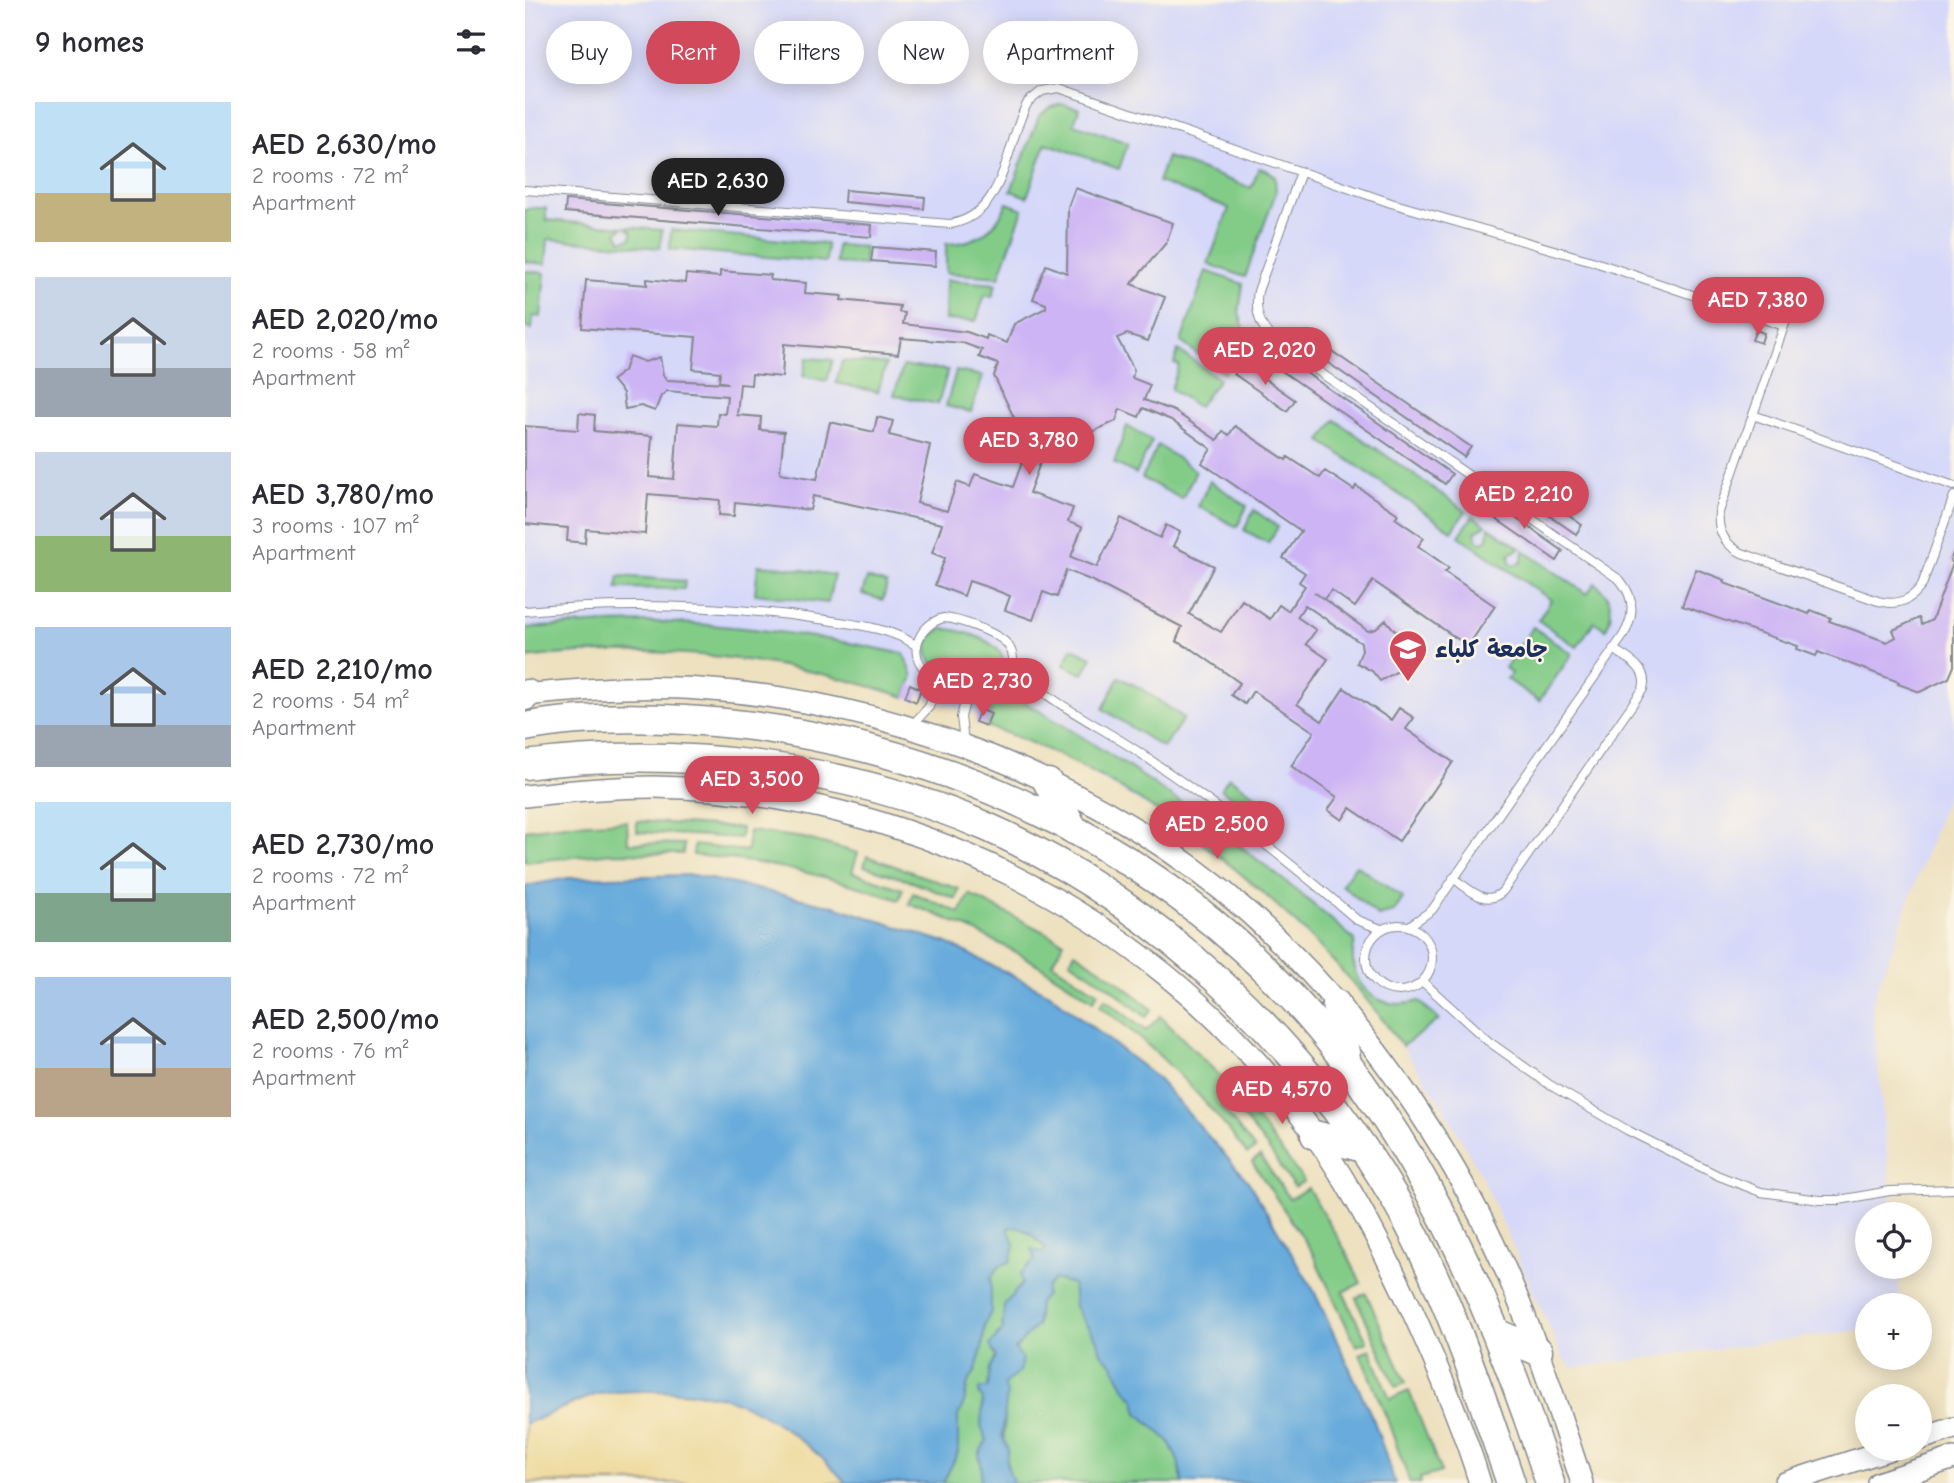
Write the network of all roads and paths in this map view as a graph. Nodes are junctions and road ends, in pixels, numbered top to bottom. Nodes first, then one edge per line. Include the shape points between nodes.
1 (1301, 172) junction
2 (525, 190) edge
3 (1796, 292) dead end
4 (1784, 326) junction
5 (1753, 415) junction
6 (1954, 486) edge
7 (1954, 496) edge
8 (525, 611) edge
9 (922, 631) junction
10 (896, 634) junction
11 (917, 646) junction
12 (1613, 649) junction
13 (1013, 664) junction
14 (940, 677) junction
15 (1006, 681) junction
16 (969, 687) junction
17 (1037, 688) junction
18 (526, 695) edge
19 (525, 727) edge
20 (909, 727) junction
21 (966, 747) junction
22 (525, 765) edge
23 (1048, 783) junction
24 (525, 796) edge
25 (1074, 830) junction
26 (1453, 878) junction
27 (1431, 910) junction
28 (1357, 920) junction
29 (1409, 926) junction
30 (1381, 929) junction
31 (1424, 936) junction
32 (1368, 944) junction
33 (1423, 982) junction
34 (1336, 1004) junction
35 (1347, 1064) junction
36 (1315, 1135) junction
37 (1363, 1149) junction
38 (1954, 1189) edge
39 (1434, 1275) junction
40 (1498, 1334) junction
41 (1538, 1351) junction
42 (1510, 1365) junction
43 (1954, 1428) edge
44 (1932, 1435) edge
45 (1954, 1458) edge
46 (1855, 1460) edge
47 (1920, 1476) edge
48 (1480, 1483) edge
49 (1511, 1483) edge
50 (1550, 1483) edge
51 (1582, 1483) edge
52 (1785, 1483) edge
53 (1878, 1483) edge

1 - 2 lane via 1059,88 1042,91 1028,102 990,200 977,214 950,224
1 - 4 lane via 1428,215 1592,261
1 - 12 lane via 1258,291 1257,307 1265,330 1620,580 1630,594 1633,611
3 - 4 lane
4 - 5 lane
5 - 6 lane
5 - 7 lane via 1718,520 1725,540 1742,553 1878,601 1899,603 1922,585
8 - 10 lane via 699,607 801,617
9 - 10 lane
9 - 11 lane
9 - 13 lane via 938,620 957,621 1004,641
10 - 11 lane
11 - 14 lane via 922,666
12 - 26 lane
12 - 26 lane via 1641,670 1643,689 1534,847 1495,898 1480,897
13 - 15 lane
13 - 17 lane
14 - 16 lane
14 - 20 lane via 929,706
15 - 16 lane via 991,690
15 - 17 lane
16 - 21 lane via 961,718
17 - 28 lane via 1216,806
18 - 20 street via 654,687 744,693 825,705
19 - 25 highway via 583,720 670,719 736,723 844,741 928,765
20 - 21 street
21 - 23 street
22 - 37 highway via 623,758 748,765 871,788 987,828 1081,878 1221,984 1283,1047
23 - 25 highway
23 - 34 street via 1146,837 1215,886 1279,942
24 - 36 street via 618,788 735,793 865,818 976,858 1075,909 1163,973 1249,1053
25 - 35 highway via 1162,885 1230,939 1294,1000
26 - 27 lane
27 - 29 lane
27 - 31 lane
28 - 30 lane
28 - 32 lane
29 - 30 lane
29 - 31 lane
30 - 32 lane
31 - 33 lane via 1433,955
32 - 33 lane via 1365,960 1376,983 1400,991
33 - 38 lane via 1488,1041 1550,1085 1719,1176 1762,1192 1810,1200
34 - 35 highway
34 - 41 street via 1399,1083 1454,1168 1500,1257
35 - 40 highway via 1427,1187 1471,1270
36 - 37 highway
36 - 48 street via 1354,1196 1400,1286 1451,1400
37 - 39 highway
39 - 42 highway via 1461,1305 1486,1358
39 - 49 highway
40 - 41 highway
40 - 42 highway
41 - 51 street
42 - 50 highway
43 - 44 street
45 - 47 street
46 - 52 street
47 - 53 street

